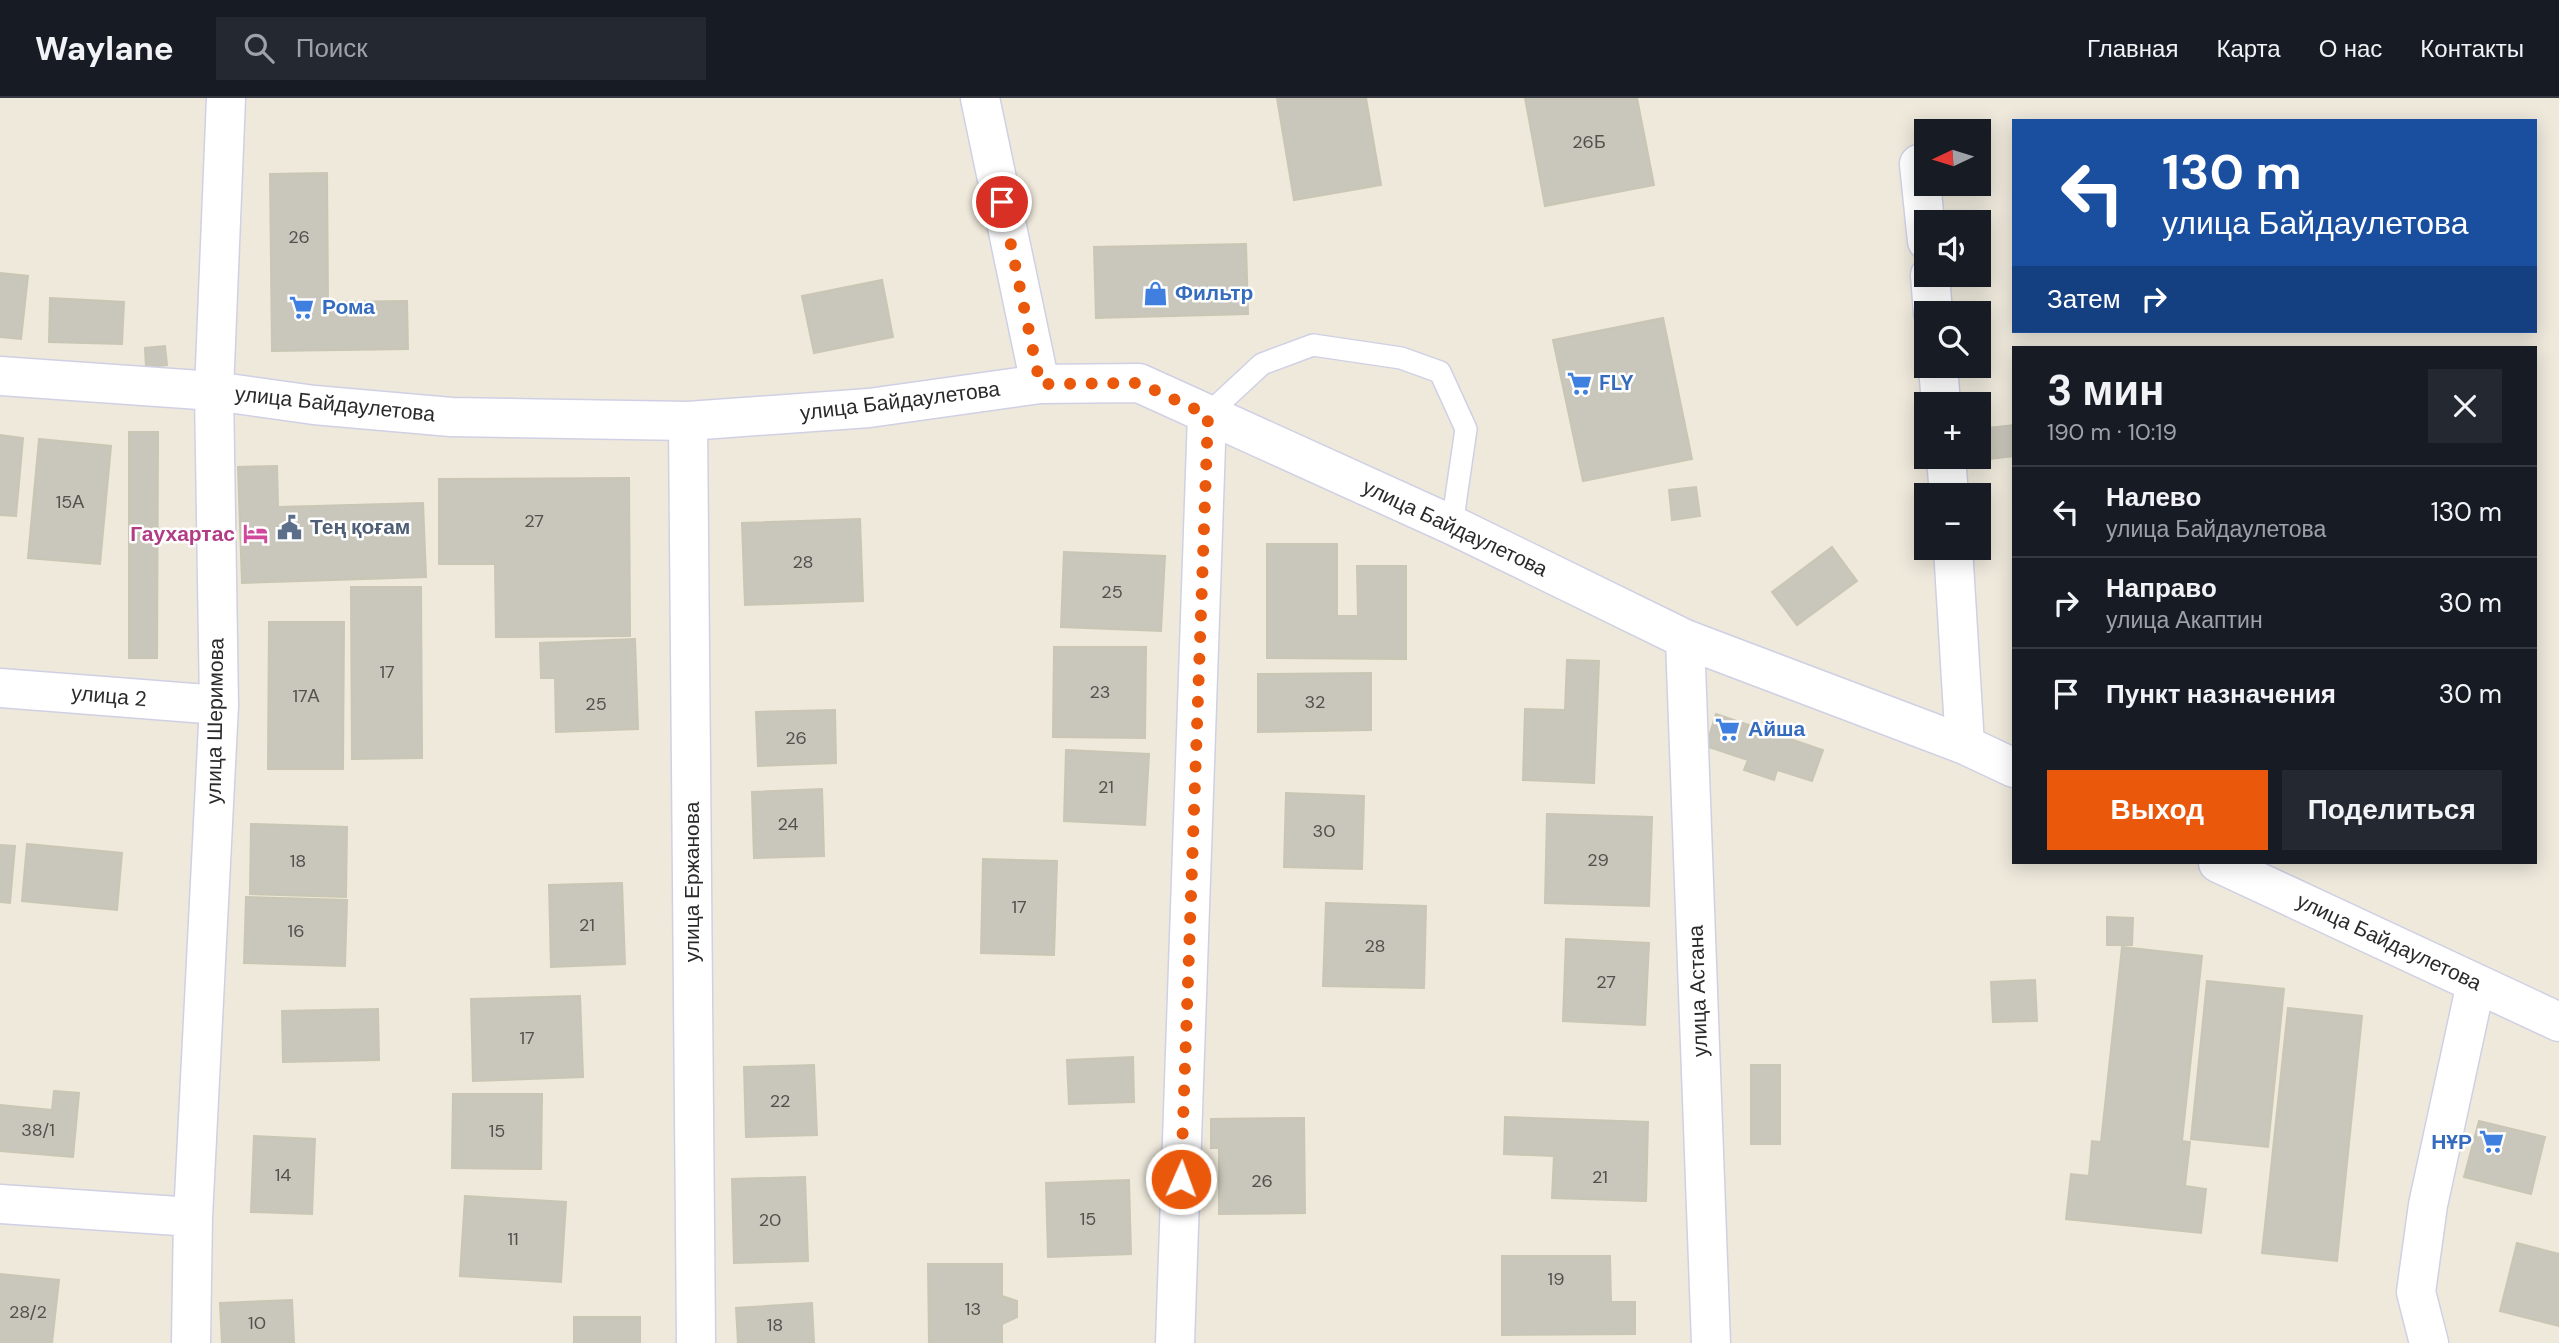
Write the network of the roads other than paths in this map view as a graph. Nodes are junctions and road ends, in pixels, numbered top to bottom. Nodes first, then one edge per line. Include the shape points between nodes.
1 (226, 98) edge
2 (980, 98) edge
3 (0, 376) edge
4 (1040, 384) junction
5 (214, 391) junction
6 (1208, 415) junction
7 (688, 421) junction
8 (1452, 525) junction
9 (1954, 560) edge
10 (1685, 639) junction
11 (0, 688) edge
12 (219, 705) junction
13 (1965, 745) junction
14 (2012, 767) edge
15 (2220, 864) edge
16 (2476, 983) junction
17 (2559, 1022) edge
18 (0, 1204) edge
19 (193, 1217) junction
20 (191, 1343) edge
21 (696, 1343) edge
22 (1175, 1343) edge
23 (1711, 1343) edge
24 (2429, 1343) edge

1 - 5 street, улица Шеримова
2 - 4 street
3 - 5 street, улица Байдаулетова
4 - 6 street, улица Байдаулетова via 1139,383
4 - 7 street, улица Байдаулетова via 869,408
5 - 7 street, улица Байдаулетова via 451,417
5 - 12 street, улица Шеримова
6 - 8 street, улица Байдаулетова
6 - 8 lane via 1262,364 1313,345 1401,358 1440,372 1466,429
6 - 22 street
7 - 21 street, улица Ержанова
8 - 10 street, улица Байдаулетова
9 - 13 street
10 - 13 street, улица Байдаулетова
10 - 23 street, улица Астана
11 - 12 street, улица 2
12 - 19 street, улица Шеримова
13 - 14 street, улица Байдаулетова
15 - 16 street, улица Байдаулетова
16 - 17 street, улица Байдаулетова
16 - 24 street via 2428,1205 2416,1292
18 - 19 street
19 - 20 street, улица Шеримова

